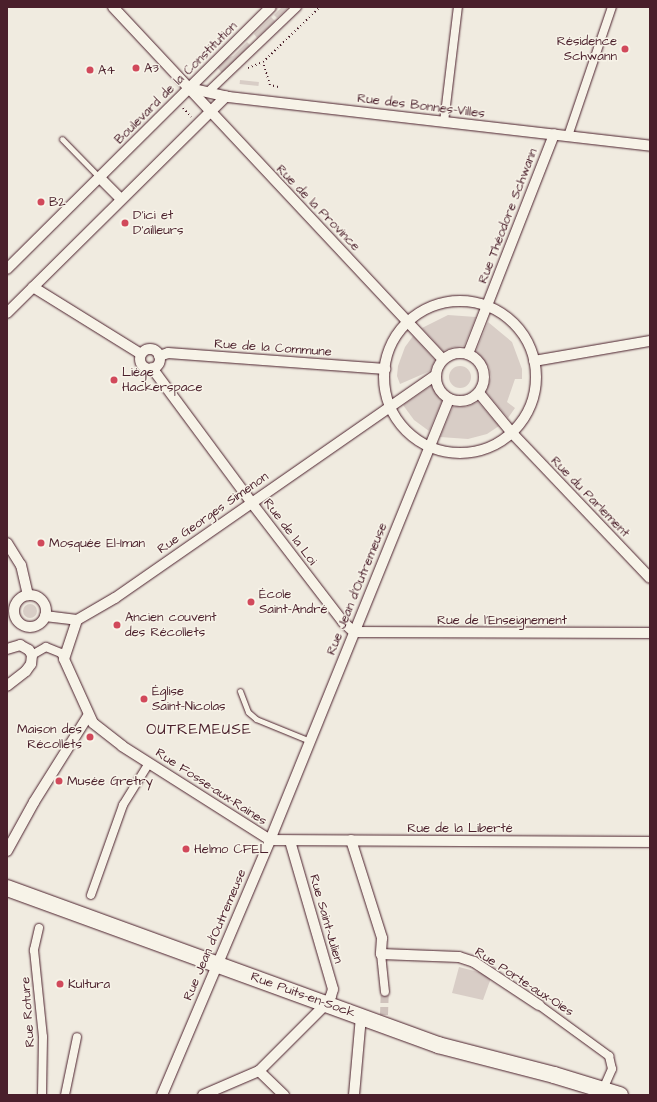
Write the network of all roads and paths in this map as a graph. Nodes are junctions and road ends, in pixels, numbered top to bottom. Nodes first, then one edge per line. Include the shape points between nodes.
1 (112, 7) edge
2 (271, 7) edge
3 (297, 7) edge
4 (320, 7) edge
5 (458, 7) edge
6 (612, 7) edge
7 (278, 87) dead end
8 (189, 88) junction
9 (208, 92) junction
10 (226, 96) junction
11 (176, 101) junction
12 (210, 112) junction
13 (444, 122) junction
14 (198, 124) junction
15 (554, 134) junction
16 (568, 136) junction
17 (62, 139) dead end
18 (650, 146) edge
19 (99, 177) junction
20 (121, 199) junction
21 (7, 269) edge
22 (33, 287) junction
23 (487, 307) junction
24 (7, 313) edge
25 (408, 322) junction
26 (650, 341) edge
27 (142, 354) junction
28 (468, 354) junction
29 (159, 356) junction
30 (443, 360) junction
31 (534, 361) junction
32 (152, 368) junction
33 (385, 369) junction
34 (436, 374) junction
35 (479, 393) junction
36 (449, 399) junction
37 (390, 406) junction
38 (512, 433) junction
39 (429, 446) junction
40 (251, 502) junction
41 (7, 543) edge
42 (650, 578) edge
43 (28, 594) junction
44 (10, 610) edge
45 (45, 616) junction
46 (77, 620) junction
47 (26, 627) junction
48 (354, 632) junction
49 (650, 633) edge
50 (20, 645) junction
51 (7, 649) edge
52 (32, 655) junction
53 (64, 659) junction
54 (7, 686) edge
55 (240, 691) dead end
56 (88, 716) junction
57 (310, 741) junction
58 (149, 763) junction
59 (270, 840) junction
60 (351, 840) junction
61 (290, 841) junction
62 (650, 842) edge
63 (7, 852) edge
64 (7, 888) edge
65 (91, 895) dead end
66 (39, 928) dead end
67 (381, 954) junction
68 (217, 965) junction
69 (385, 992) tunnel mouth
70 (327, 1003) junction
71 (539, 1005) joint
72 (361, 1016) junction
73 (77, 1037) dead end
74 (259, 1071) junction
75 (594, 1089) edge
76 (42, 1095) edge
77 (65, 1095) edge
78 (162, 1095) edge
79 (202, 1095) edge
80 (284, 1095) edge
81 (354, 1095) edge
82 (620, 1095) edge

1 - 8 street, Rue de la Province
2 - 8 street, Boulevard de la Constitution
3 - 9 street
4 - 7 path via 264,62 270,85
5 - 13 street
6 - 16 street
8 - 9 street, Rue des Bonnes-Villes
8 - 11 street, Boulevard de la Constitution
8 - 12 street, Rue de la Province
9 - 10 street, Rue des Bonnes-Villes
10 - 12 street
10 - 13 street, Rue des Bonnes-Villes
11 - 14 path
11 - 19 street, Boulevard de la Constitution
12 - 14 street
12 - 25 street, Rue de la Province
13 - 15 street, Rue des Bonnes-Villes
14 - 20 street
15 - 16 street, Rue des Bonnes-Villes
15 - 23 street, Rue Théodore Schwann
16 - 18 street, Rue des Bonnes-Villes
17 - 19 lane
19 - 20 street
19 - 21 street, Boulevard de la Constitution
20 - 22 street
22 - 24 street
22 - 27 street, Rue de la Loi
23 - 25 street via 472,302 445,302
23 - 28 street, Rue Théodore Schwann
23 - 31 street via 515,326 529,345
25 - 30 street, Rue de la Province
25 - 33 street via 393,341
26 - 31 street
27 - 29 street, Rue de la Loi via 151,349
27 - 32 street, Rue de la Loi via 140,360 143,366
28 - 30 street via 455,353
28 - 35 street via 479,361 483,369 484,377
29 - 32 street via 158,364
29 - 33 street, Rue de la Commune via 168,353
30 - 34 street
31 - 38 street via 536,380 531,403
32 - 40 street, Rue de la Loi
33 - 37 street via 384,387
34 - 36 street via 438,388
34 - 37 street, Rue Georges Simenon
35 - 36 street via 465,401
35 - 38 street, Rue du Parlement
36 - 39 street, Rue Jean d'Outremeuse
37 - 39 street via 404,430
37 - 40 street, Rue Georges Simenon
38 - 39 street via 492,446 469,453 446,452
38 - 42 street, Rue du Parlement
39 - 48 street, Rue Jean d'Outremeuse
40 - 46 street, Rue Georges Simenon via 115,598
40 - 48 street, Rue de la Loi via 343,622
41 - 43 street via 21,565
43 - 44 street via 16,601
43 - 45 street via 40,598 44,603
44 - 47 street via 17,621
45 - 46 street
45 - 47 street via 38,625
46 - 53 street
47 - 50 street
48 - 49 street, Rue de l'Enseignement
48 - 57 street, Rue Jean d'Outremeuse
50 - 51 street
50 - 52 street
52 - 53 street via 46,647 60,653
52 - 54 street via 31,664 26,671
53 - 56 street, Rue Fosse-aux-Raines
55 - 57 lane via 248,712 256,719
56 - 58 street, Rue Fosse-aux-Raines via 100,731
56 - 63 street via 34,802
57 - 59 street, Rue Jean d'Outremeuse
58 - 59 street, Rue Fosse-aux-Raines
58 - 65 street via 123,805
59 - 61 street, Rue de la Liberté
59 - 68 street, Rue Jean d'Outremeuse
60 - 61 street, Rue de la Liberté
60 - 62 street, Rue de la Liberté
60 - 67 street via 382,938
61 - 70 street, Rue Saint-Julien via 333,989
64 - 68 main road, Rue Puits-en-Sock
66 - 76 street, Rue Roture via 34,950 43,1037
67 - 69 street
67 - 71 street, Rue Porte-aux-Oies via 459,957 474,962
68 - 70 main road, Rue Puits-en-Sock
68 - 78 street, Rue Jean d'Outremeuse
70 - 72 main road, Rue Puits-en-Sock
70 - 74 street
71 - 75 street, Rue Porte-aux-Oies via 609,1056 612,1068
72 - 75 main road, Rue Puits-en-Sock via 383,1020 438,1045
72 - 81 street
73 - 77 street
74 - 79 street
74 - 80 street
75 - 82 main road, Rue Puits-en-Sock

